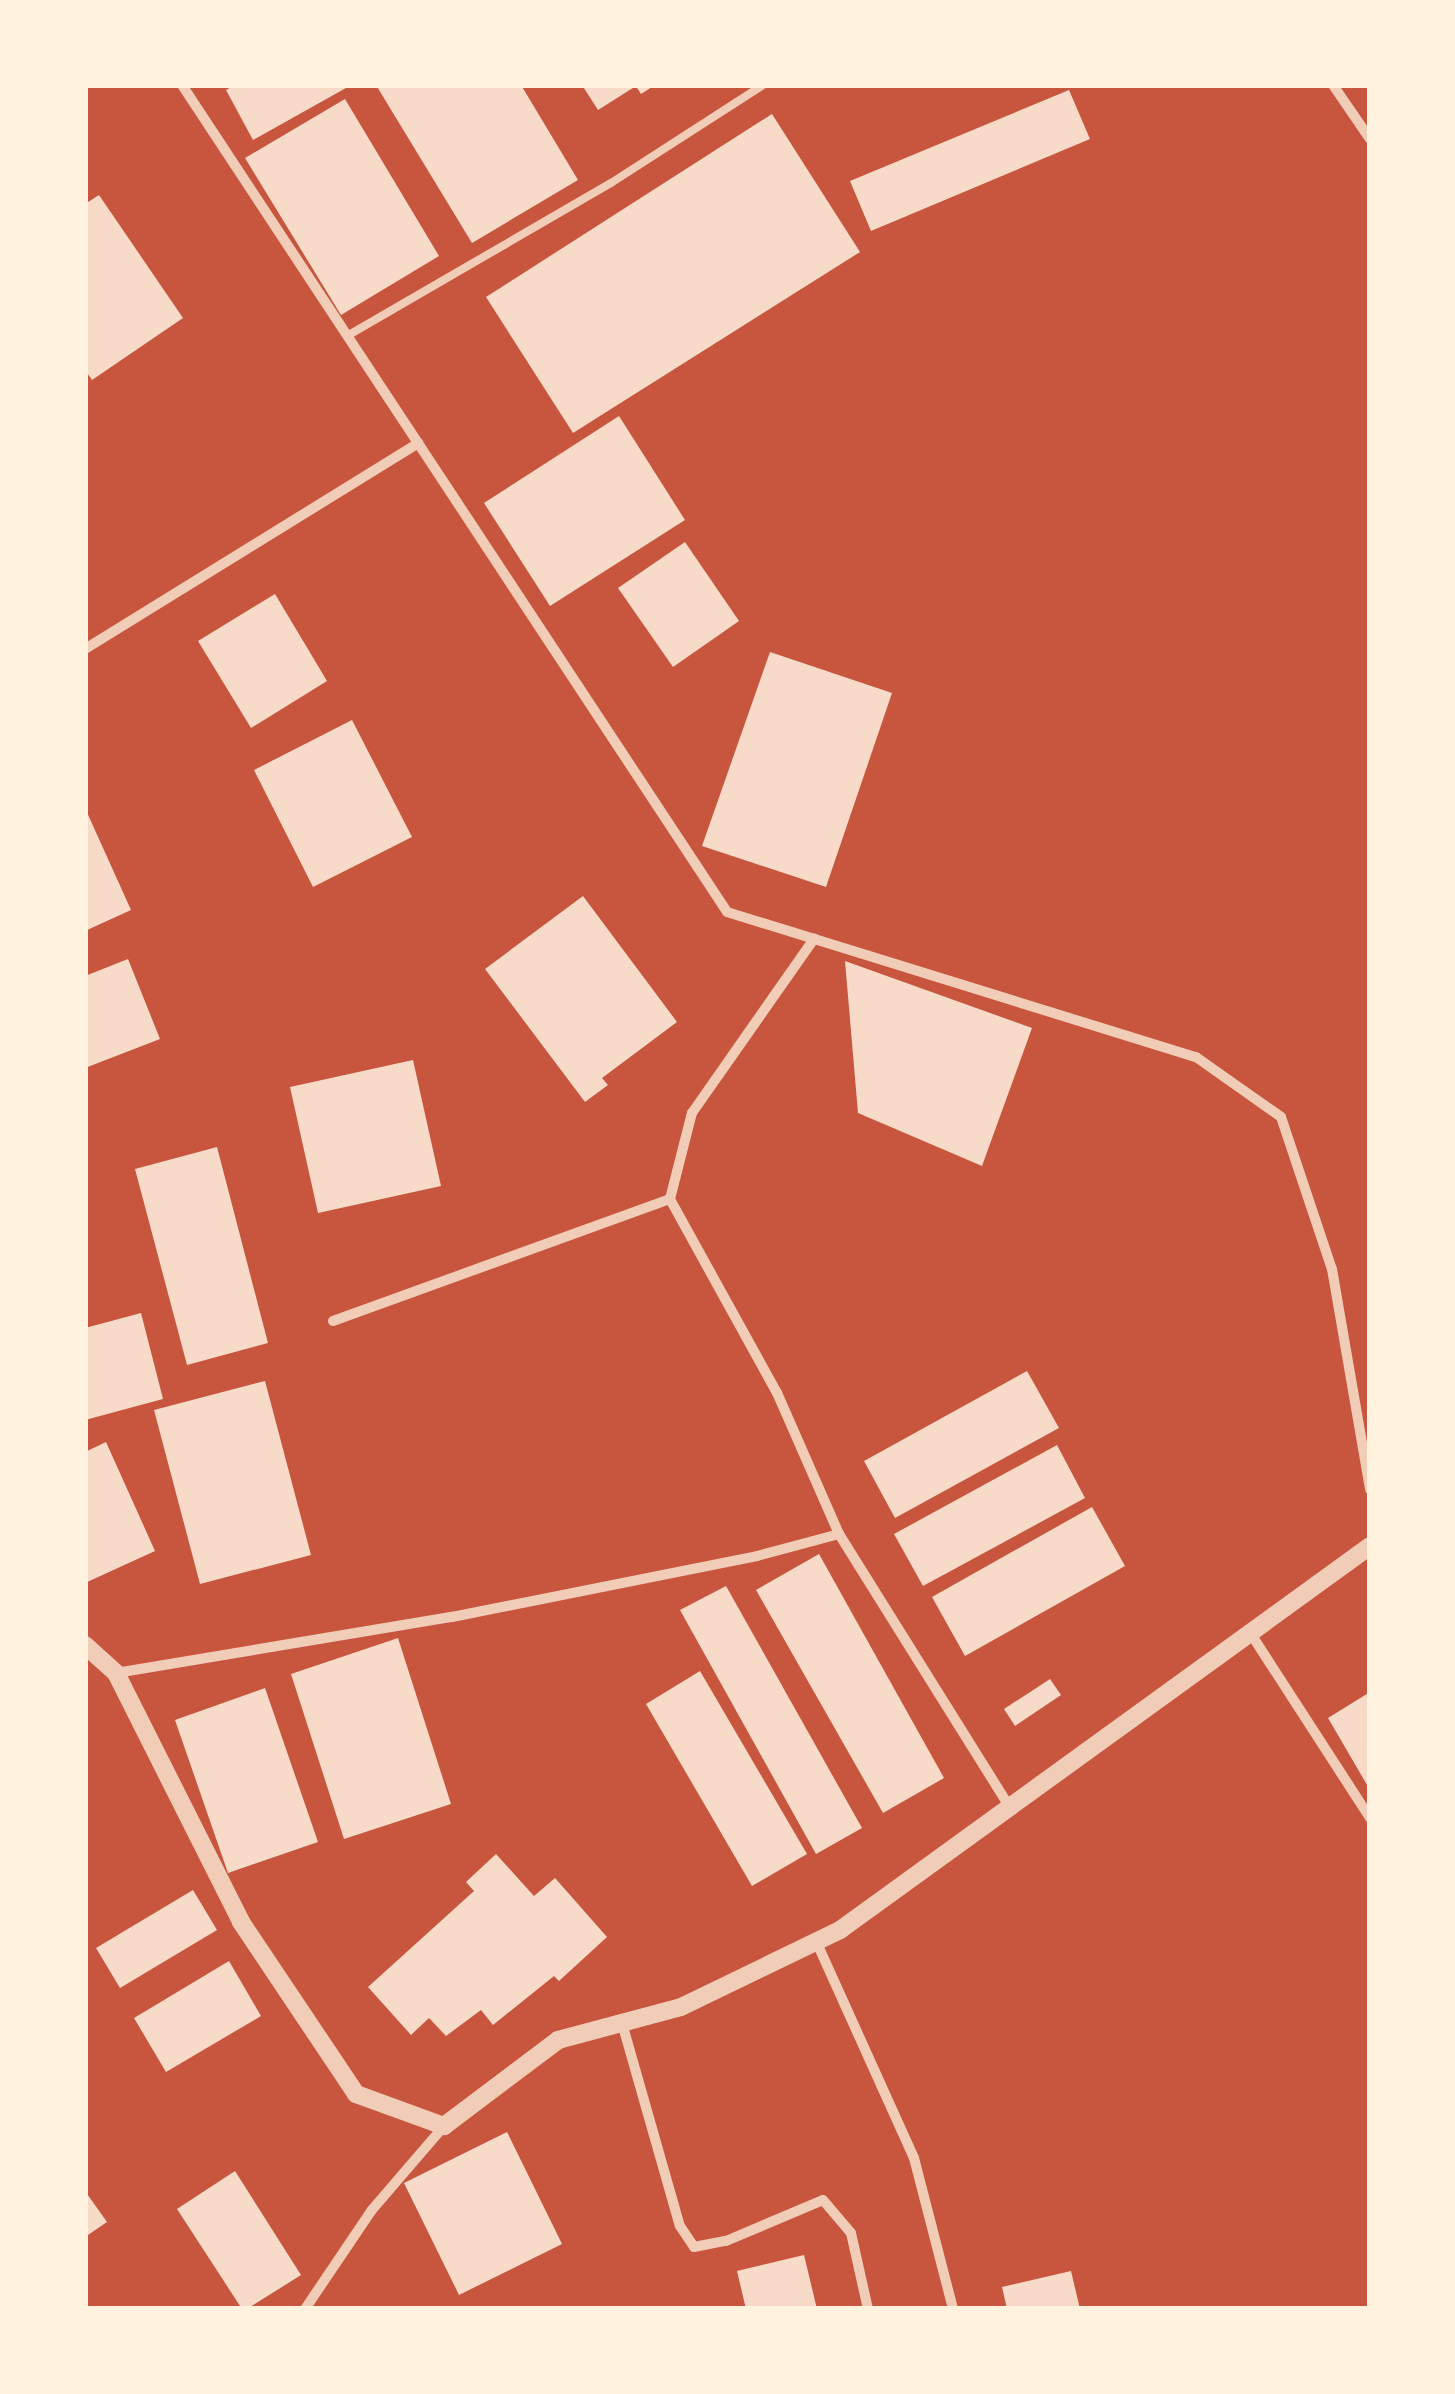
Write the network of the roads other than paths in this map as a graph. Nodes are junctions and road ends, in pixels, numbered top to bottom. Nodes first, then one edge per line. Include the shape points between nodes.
1 (182, 85) edge
2 (763, 85) edge
3 (1333, 85) edge
4 (1370, 139) edge
5 (347, 336) junction
6 (418, 443) junction
7 (85, 649) edge
8 (814, 940) junction
9 (670, 1199) junction
10 (333, 1321) dead end
11 (1370, 1490) edge
12 (839, 1534) junction
13 (1370, 1546) edge
14 (1252, 1634) junction
15 (85, 1645) edge
16 (116, 1672) junction
17 (1010, 1808) junction
18 (1370, 1818) edge
19 (816, 1941) junction
20 (622, 2023) junction
21 (444, 2126) junction
22 (304, 2309) edge
23 (868, 2309) edge
24 (953, 2309) edge

1 - 5 street
2 - 5 lane
3 - 4 street
5 - 6 street
6 - 7 street
6 - 8 street via 727,912
8 - 9 street via 692,1113
8 - 11 street via 1196,1057 1281,1117 1332,1269
9 - 10 street
9 - 12 street via 777,1393
12 - 16 street via 452,1617
12 - 17 street
13 - 14 street
14 - 17 street
14 - 18 street
15 - 16 street
16 - 21 street via 242,1922 356,2094
17 - 19 street
19 - 20 street via 681,2007
19 - 24 street via 914,2158
20 - 21 street via 558,2040
20 - 23 street via 680,2226 694,2247 726,2242 823,2200 851,2233
21 - 22 street via 371,2211

